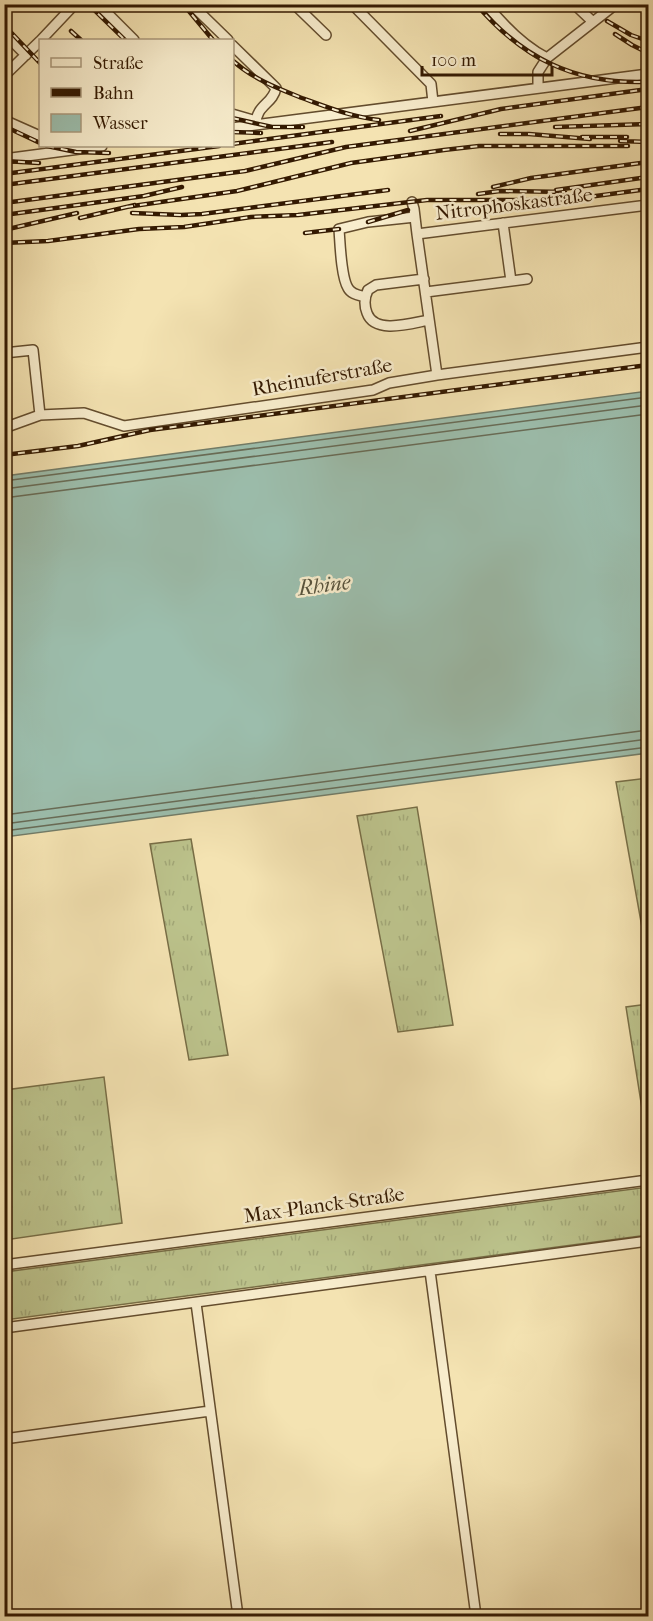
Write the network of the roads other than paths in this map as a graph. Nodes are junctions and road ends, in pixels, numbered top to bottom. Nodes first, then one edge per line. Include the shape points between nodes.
1 (75, 4) edge
2 (98, 4) edge
3 (190, 4) edge
4 (294, 4) edge
5 (352, 4) edge
6 (486, 4) edge
7 (574, 4) edge
8 (616, 4) edge
9 (593, 22) junction
10 (4, 33) edge
11 (326, 35) dead end
12 (43, 39) edge
13 (133, 39) edge
14 (227, 39) edge
15 (39, 43) edge
16 (234, 47) edge
17 (26, 55) junction
18 (547, 58) junction
19 (648, 74) edge
20 (4, 76) edge
21 (538, 88) junction
22 (433, 102) junction
23 (234, 115) edge
24 (4, 120) edge
25 (256, 123) junction
26 (234, 128) edge
27 (39, 136) edge
28 (77, 147) edge
29 (4, 159) edge
30 (412, 202) dead end
31 (648, 205) edge
32 (415, 217) junction
33 (503, 223) junction
34 (417, 234) junction
35 (424, 279) junction
36 (527, 279) dead end
37 (512, 281) junction
38 (426, 292) junction
39 (365, 297) junction
40 (429, 320) junction
41 (648, 347) edge
42 (4, 353) edge
43 (437, 375) junction
44 (40, 415) junction
45 (4, 428) edge
46 (648, 1180) edge
47 (648, 1241) edge
48 (4, 1265) edge
49 (430, 1271) junction
50 (195, 1303) junction
51 (4, 1328) edge
52 (210, 1411) junction
53 (4, 1439) edge
54 (238, 1617) edge
55 (476, 1617) edge

1 - 12 street
2 - 13 street
3 - 14 street
4 - 11 street
5 - 22 street via 431,84
6 - 18 street via 526,45
7 - 9 street
8 - 9 street
9 - 18 street
10 - 17 street
15 - 17 street
16 - 25 street via 276,88 274,96 258,111
17 - 20 street
18 - 21 street via 538,72
19 - 21 street
21 - 22 street
22 - 25 street
23 - 25 street
24 - 27 street
25 - 26 street
28 - 29 street
30 - 32 street
31 - 33 street, Nitrophoskastraße
32 - 34 street
32 - 39 street via 339,229 348,289
33 - 34 street, Nitrophoskastraße
33 - 37 street
34 - 35 street, Nitrophoskastraße
35 - 38 street, Nitrophoskastraße
35 - 39 street via 376,285
36 - 37 street
37 - 38 street
38 - 40 street, Nitrophoskastraße
39 - 40 street via 365,308 375,324 391,326
40 - 43 street, Nitrophoskastraße
41 - 43 street, Rheinuferstraße
42 - 44 street via 33,350
43 - 44 street, Rheinuferstraße via 389,383 373,390 124,426 84,413
44 - 45 street, Rheinuferstraße
46 - 48 street, Max-Planck-Straße
47 - 49 street
49 - 50 street
49 - 55 street
50 - 51 street
50 - 52 street
52 - 53 street
52 - 54 street

